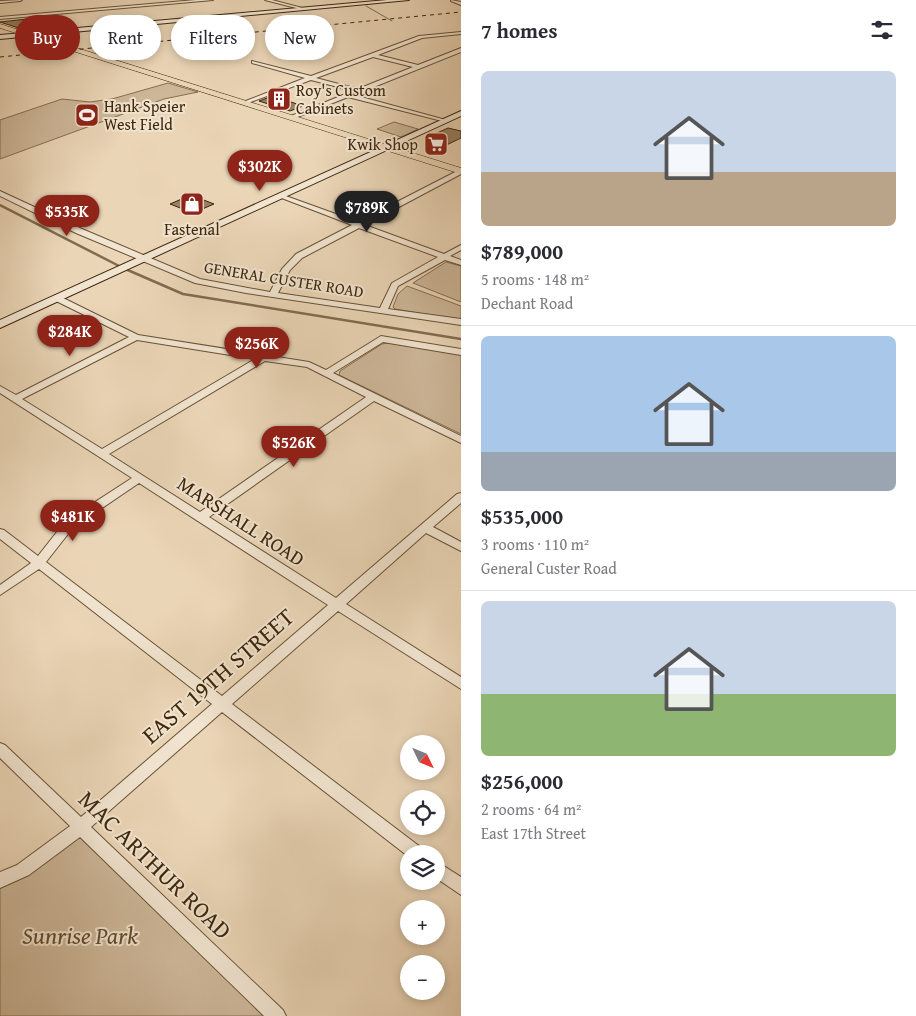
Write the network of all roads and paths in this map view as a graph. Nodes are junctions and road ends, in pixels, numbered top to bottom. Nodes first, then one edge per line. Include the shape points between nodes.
1 (20, 0) edge
2 (211, 0) edge
3 (267, 0) edge
4 (406, 0) edge
5 (454, 0) edge
6 (0, 2) edge
7 (461, 4) edge
8 (304, 9) junction
9 (0, 18) edge
10 (0, 26) edge
11 (80, 29) edge
12 (15, 30) edge
13 (461, 33) edge
14 (15, 36) edge
15 (0, 38) edge
16 (80, 50) edge
17 (461, 50) edge
18 (372, 55) junction
19 (448, 55) junction
20 (461, 58) edge
21 (254, 62) dead end
22 (418, 67) junction
23 (311, 78) junction
24 (358, 91) junction
25 (348, 95) junction
26 (246, 102) junction
27 (461, 113) edge
28 (293, 117) junction
29 (444, 121) junction
30 (387, 147) junction
31 (461, 171) edge
32 (0, 193) edge
33 (281, 196) junction
34 (360, 224) junction
35 (461, 247) edge
36 (445, 256) junction
37 (144, 259) junction
38 (461, 263) edge
39 (273, 295) junction
40 (57, 298) junction
41 (383, 311) junction
42 (461, 322) edge
43 (0, 324) edge
44 (136, 337) junction
45 (461, 352) edge
46 (262, 358) junction
47 (326, 374) junction
48 (0, 389) edge
49 (373, 397) junction
50 (15, 398) junction
51 (461, 440) edge
52 (102, 454) junction
53 (140, 478) junction
54 (461, 497) edge
55 (201, 518) junction
56 (426, 528) junction
57 (0, 533) edge
58 (461, 547) edge
59 (39, 563) junction
60 (0, 591) edge
61 (337, 605) junction
62 (461, 684) edge
63 (222, 704) junction
64 (0, 749) edge
65 (81, 826) junction
66 (405, 845) edge
67 (445, 875) edge
68 (0, 880) edge
69 (461, 887) edge
70 (277, 1016) edge

1 - 6 street
2 - 9 street
3 - 8 street
4 - 8 street
5 - 7 street
8 - 11 street
10 - 12 main road
13 - 18 street via 421,37
14 - 15 street
16 - 26 main road
17 - 19 street
18 - 22 street
18 - 23 street
19 - 20 street
19 - 22 street
21 - 23 street
22 - 24 street
23 - 24 street
23 - 26 street
24 - 25 street
25 - 28 street
25 - 29 street
26 - 28 main road
27 - 29 street
28 - 30 main road
29 - 30 street
30 - 31 main road
30 - 33 street
31 - 34 street
32 - 37 street, GENERAL CUSTER ROAD
33 - 34 street
33 - 37 street
34 - 36 street
34 - 39 street via 299,256 286,270
35 - 36 street
36 - 38 street
36 - 41 street via 395,286
37 - 39 street, GENERAL CUSTER ROAD via 198,281
37 - 40 street
39 - 41 street, GENERAL CUSTER ROAD
40 - 43 street
40 - 44 street
41 - 42 street, GENERAL CUSTER ROAD
44 - 46 street
44 - 50 street
45 - 47 street via 381,339
46 - 47 street via 309,366
46 - 52 street
47 - 49 street
48 - 50 street, MARSHALL ROAD
49 - 51 street
49 - 55 street
50 - 52 street, MARSHALL ROAD
52 - 53 street, MARSHALL ROAD
53 - 55 street, MARSHALL ROAD
53 - 59 street via 79,518 64,531
54 - 56 street, EAST 19TH STREET
55 - 61 street, MARSHALL ROAD
56 - 58 street
56 - 61 street, EAST 19TH STREET
57 - 59 street
59 - 60 street
59 - 63 street
61 - 62 street, MARSHALL ROAD
61 - 63 street, EAST 19TH STREET
63 - 65 street, EAST 19TH STREET
63 - 66 street
64 - 65 street, MAC ARTHUR ROAD
65 - 68 street, EAST 19TH STREET via 45,856
65 - 70 street, MAC ARTHUR ROAD
67 - 69 street

